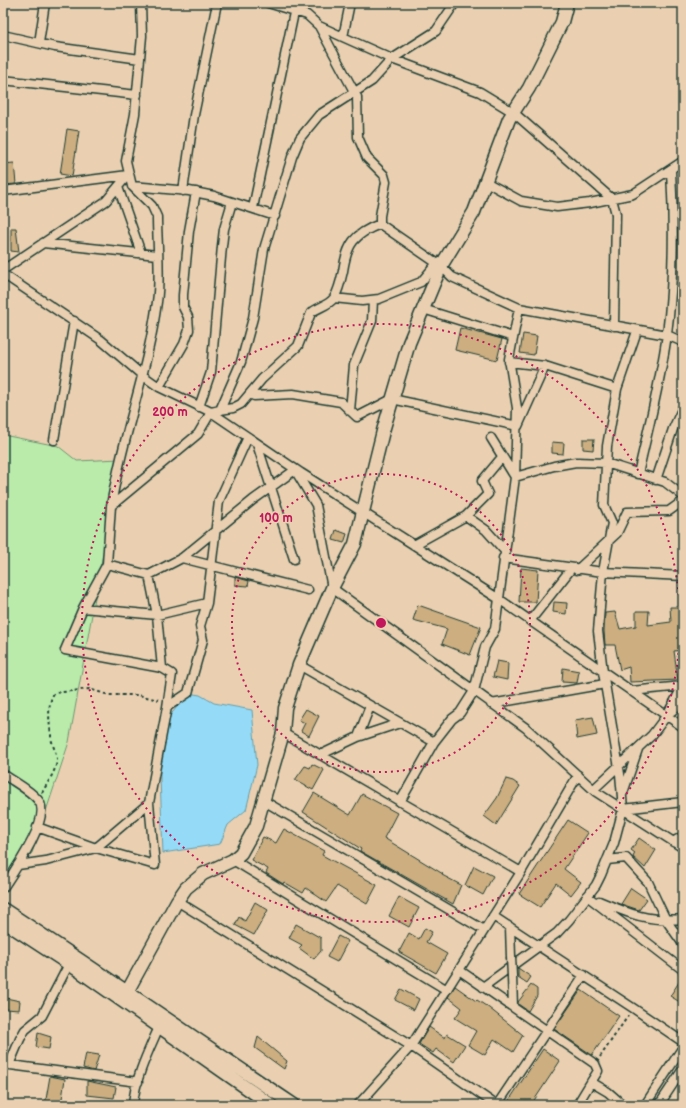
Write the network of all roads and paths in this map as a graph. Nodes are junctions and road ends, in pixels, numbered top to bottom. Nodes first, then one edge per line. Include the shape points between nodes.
1 (45, 3) edge
2 (141, 3) edge
3 (217, 3) edge
4 (268, 3) edge
5 (350, 3) edge
6 (455, 3) edge
7 (567, 3) edge
8 (296, 7) edge
9 (319, 26) junction
10 (3, 35) edge
11 (343, 37) junction
12 (39, 43) junction
13 (140, 59) junction
14 (392, 59) junction
15 (3, 80) edge
16 (354, 91) junction
17 (137, 95) junction
18 (513, 112) junction
19 (683, 161) edge
20 (671, 170) junction
21 (128, 175) junction
22 (486, 182) junction
23 (118, 186) junction
24 (132, 186) junction
25 (182, 190) junction
26 (3, 191) edge
27 (196, 192) junction
28 (612, 199) junction
29 (232, 202) junction
30 (253, 208) junction
31 (275, 216) junction
32 (380, 224) junction
33 (674, 226) junction
34 (683, 226) edge
35 (44, 243) junction
36 (141, 253) junction
37 (158, 255) junction
38 (439, 264) junction
39 (3, 270) edge
40 (3, 274) edge
41 (334, 298) junction
42 (373, 300) junction
43 (519, 308) junction
44 (423, 309) junction
45 (74, 322) junction
46 (614, 326) junction
47 (636, 330) junction
48 (666, 335) junction
49 (513, 337) junction
50 (683, 342) edge
51 (509, 362) junction
52 (545, 366) junction
53 (142, 375) junction
54 (159, 387) junction
55 (617, 388) junction
56 (254, 396) dead end
57 (392, 399) junction
58 (199, 407) junction
59 (683, 407) edge
60 (220, 410) junction
61 (350, 410) junction
62 (210, 412) junction
63 (518, 426) junction
64 (248, 437) junction
65 (491, 438) dead end
66 (54, 440) dead end
67 (257, 444) junction
68 (502, 457) junction
69 (606, 463) junction
70 (295, 470) junction
71 (638, 474) junction
72 (515, 477) junction
73 (656, 480) junction
74 (271, 487) junction
75 (683, 496) edge
76 (683, 502) edge
77 (111, 506) junction
78 (363, 512) junction
79 (466, 516) junction
80 (216, 531) junction
81 (609, 540) junction
82 (414, 545) junction
83 (504, 550) junction
84 (182, 558) junction
85 (503, 558) junction
86 (294, 559) dead end
87 (107, 564) junction
88 (211, 565) junction
89 (574, 569) junction
90 (603, 572) junction
91 (149, 575) junction
92 (683, 576) edge
93 (332, 588) junction
94 (308, 590) dead end
95 (498, 598) junction
96 (207, 603) junction
97 (83, 608) junction
98 (157, 615) junction
99 (530, 621) junction
100 (299, 665) junction
101 (162, 668) junction
102 (602, 671) junction
103 (605, 684) junction
104 (683, 686) edge
105 (631, 690) junction
106 (474, 691) junction
107 (683, 701) edge
108 (491, 704) junction
109 (370, 706) junction
110 (167, 707) junction
111 (667, 715) junction
112 (400, 722) junction
113 (683, 726) edge
114 (283, 734) junction
115 (358, 736) junction
116 (434, 742) junction
117 (638, 747) junction
118 (320, 755) junction
119 (619, 766) junction
120 (3, 774) edge
121 (578, 775) junction
122 (594, 789) junction
123 (622, 798) junction
124 (38, 799) junction
125 (264, 802) junction
126 (400, 802) junction
127 (683, 802) edge
128 (149, 804) junction
129 (623, 809) junction
130 (37, 827) junction
131 (683, 836) edge
132 (673, 842) junction
133 (96, 848) junction
134 (683, 848) edge
135 (233, 860) junction
136 (607, 860) junction
137 (18, 865) junction
138 (521, 872) junction
139 (3, 888) edge
140 (587, 896) junction
141 (176, 901) junction
142 (3, 909) edge
143 (493, 916) junction
144 (683, 919) edge
145 (666, 920) junction
146 (3, 921) edge
147 (510, 927) junction
148 (484, 930) junction
149 (683, 944) edge
150 (540, 946) junction
151 (69, 964) junction
152 (459, 970) junction
153 (683, 970) edge
154 (584, 975) junction
155 (483, 987) junction
156 (447, 990) junction
157 (127, 992) junction
158 (513, 1007) junction
159 (633, 1008) junction
160 (159, 1027) junction
161 (547, 1031) junction
162 (683, 1042) edge
163 (411, 1046) junction
164 (683, 1047) edge
165 (217, 1060) junction
166 (595, 1064) junction
167 (6, 1065) edge
168 (683, 1069) edge
169 (138, 1082) junction
170 (591, 1082) junction
171 (133, 1105) edge
172 (271, 1105) edge
173 (294, 1105) edge
174 (358, 1105) edge
175 (496, 1105) edge
176 (577, 1105) edge
177 (623, 1105) edge
178 (645, 1105) edge
179 (659, 1105) edge

1 - 12 street
2 - 13 street
3 - 25 street via 194,115
4 - 8 street
5 - 11 street
6 - 14 street via 436,31
7 - 18 street via 562,22 529,88
8 - 9 street
8 - 30 street
9 - 11 street
9 - 16 street
10 - 12 street
11 - 14 street
12 - 13 street
13 - 17 street
14 - 16 street via 372,81
14 - 18 street via 480,92
15 - 17 street
16 - 31 street via 319,114 300,138
16 - 32 street via 357,97 358,137 367,158 384,175 386,182
17 - 21 street via 126,161
18 - 22 street
18 - 28 street
19 - 20 street
20 - 28 street via 633,194
20 - 33 street
21 - 23 street
21 - 24 street
21 - 26 street
22 - 28 street via 522,202 557,207
22 - 38 street via 474,212
23 - 35 street via 106,201
23 - 36 street
24 - 25 street
24 - 37 street via 155,211
25 - 27 street
27 - 29 street
27 - 54 street via 189,231 183,295 183,308 188,317 189,330 181,350
28 - 46 street via 616,214
29 - 30 street
29 - 58 street via 223,240 211,372
30 - 31 street
31 - 60 street via 264,249 253,318 241,362
32 - 38 street
32 - 41 street via 358,235 349,246
33 - 34 street
33 - 48 street
35 - 36 street
35 - 39 street
36 - 37 street
37 - 53 street via 158,300
38 - 42 street via 421,282
38 - 43 street via 452,277
38 - 44 street
40 - 45 street
41 - 42 street
41 - 60 street via 327,305 310,313 298,346 262,379 241,404
42 - 61 street via 372,321 354,365
43 - 46 street
43 - 49 street
44 - 49 street
44 - 57 street via 409,343
45 - 53 street via 101,340
45 - 66 street
46 - 47 street
47 - 48 street
47 - 55 street
48 - 50 street
48 - 71 street
49 - 51 street
51 - 52 street
51 - 63 street via 517,400
52 - 55 street
52 - 63 street
53 - 54 street
53 - 77 street via 116,472
54 - 58 street
55 - 69 street
56 - 61 street via 293,394 341,402
57 - 61 street via 357,417
57 - 63 street
57 - 78 street
58 - 62 street
59 - 73 street
60 - 62 street
62 - 64 street
62 - 77 street via 198,434
63 - 72 street
64 - 67 street
64 - 80 street via 219,501
65 - 68 street
67 - 70 street
67 - 74 street
68 - 72 street
68 - 79 street via 482,481 488,494
69 - 71 street
69 - 72 street via 576,462
69 - 81 street via 604,504 612,523
70 - 74 street
70 - 78 street
70 - 93 street via 316,505
71 - 73 street
72 - 83 street
73 - 75 street via 665,482
74 - 80 street
74 - 86 street
76 - 81 street via 669,511 627,512 618,532
77 - 87 street
78 - 82 street
78 - 93 street via 355,544
79 - 82 street
79 - 83 street via 486,530
80 - 84 street
80 - 88 street
81 - 89 street
81 - 90 street
82 - 95 street
83 - 85 street
84 - 88 street
84 - 91 street
85 - 89 street
85 - 95 street
87 - 91 street
87 - 97 street
88 - 94 street
88 - 96 street
89 - 90 street
89 - 99 street
90 - 92 street
90 - 102 street via 598,631
91 - 98 street
93 - 100 street
93 - 106 street
95 - 99 street
95 - 106 street via 495,629 485,647
96 - 98 street
96 - 110 street via 200,626 203,640 188,693
97 - 98 street
97 - 101 street via 65,650
98 - 101 street
99 - 102 street
100 - 109 street
100 - 114 street via 285,708
101 - 110 street via 172,674
102 - 103 street
102 - 105 street
103 - 108 street
103 - 119 street
104 - 105 street
104 - 111 street
105 - 111 street
106 - 108 street
106 - 116 street via 460,713
107 - 111 street
108 - 121 street via 526,728
109 - 112 street
109 - 115 street
110 - 124 path via 158,699 138,695 110,694 89,689 54,693 50,716 57,760
110 - 128 street
111 - 113 street
111 - 117 street via 652,735
112 - 115 street
112 - 116 street
114 - 118 street
114 - 125 street
115 - 118 street
116 - 126 street
117 - 119 street
117 - 123 street
118 - 126 street
119 - 122 street
119 - 123 street
120 - 124 street
121 - 122 street
121 - 138 street
122 - 129 street
123 - 129 street
124 - 130 street via 42,807 42,819
125 - 135 street via 251,837
125 - 148 street
126 - 138 street
127 - 129 street
128 - 133 street
128 - 133 street via 155,865
129 - 132 street
129 - 136 street
130 - 133 street
130 - 137 street
131 - 132 street
132 - 134 street
133 - 137 street via 46,861
135 - 141 street via 203,874 186,888
135 - 156 street
136 - 140 street via 596,886
136 - 145 street via 626,858 648,882
137 - 139 street
138 - 143 street
140 - 145 street via 635,916
140 - 150 street via 557,934
140 - 153 street
141 - 157 street
141 - 163 street
142 - 157 street
143 - 147 street
143 - 148 street
144 - 145 street
145 - 149 street
146 - 151 street
147 - 150 street
147 - 158 street, bridge
148 - 152 street
150 - 154 street
150 - 155 street
151 - 160 street
151 - 167 street via 42,1016 25,1030
152 - 155 street
152 - 156 street
154 - 159 street
154 - 161 street
155 - 158 street
156 - 163 street
157 - 165 street
158 - 161 street
159 - 162 street
159 - 166 path
160 - 165 street
160 - 169 street via 145,1058
161 - 166 street
161 - 175 street
163 - 174 street
163 - 175 street
164 - 178 street
165 - 172 street
165 - 173 street
166 - 170 street via 598,1071
167 - 169 street
168 - 179 street
169 - 171 street
170 - 176 street
170 - 177 street

